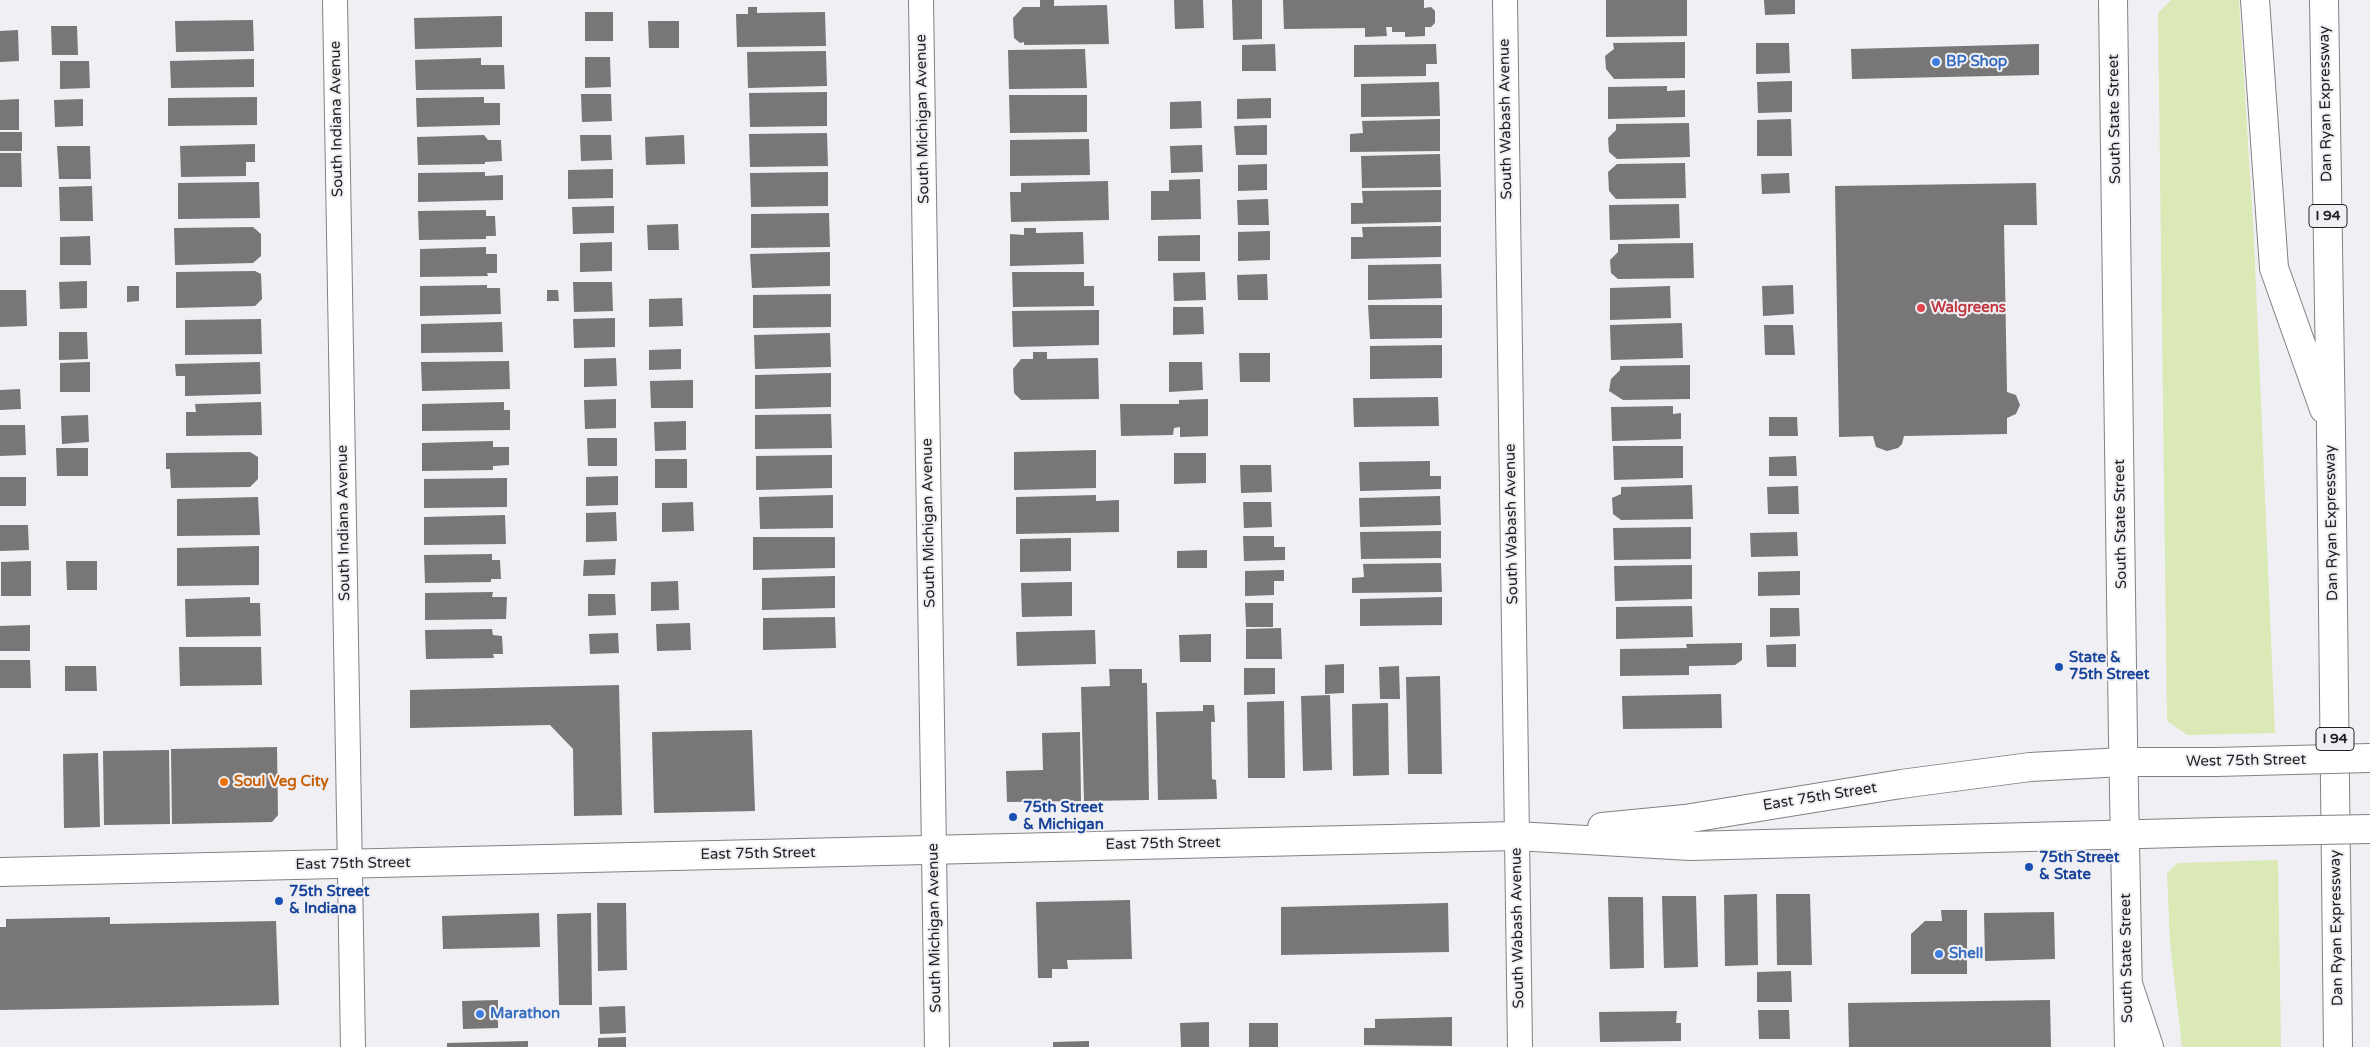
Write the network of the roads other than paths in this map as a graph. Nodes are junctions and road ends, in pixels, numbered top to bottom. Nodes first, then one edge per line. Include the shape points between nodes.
1 (335, 0) edge
2 (921, 0) edge
3 (1505, 0) edge
4 (2113, 0) edge
5 (2255, 0) edge
6 (2324, 0) edge
7 (2331, 431) junction
8 (2370, 758) edge
9 (2123, 762) junction
10 (2370, 829) edge
11 (2124, 834) junction
12 (1516, 836) junction
13 (934, 849) junction
14 (350, 864) junction
15 (0, 872) edge
16 (2128, 984) junction
17 (353, 1047) edge
18 (937, 1047) edge
19 (1520, 1047) edge
20 (2129, 1047) edge
21 (2149, 1047) edge
22 (2338, 1047) edge

1 - 14 street, South Indiana Avenue
2 - 13 street, South Michigan Avenue
3 - 12 street, South Wabash Avenue
4 - 9 main road, South State Street
5 - 7 main road via 2274,268
6 - 7 main road, Dan Ryan Expressway / I 94
7 - 22 main road, Dan Ryan Expressway / I 94
8 - 9 main road, West 75th Street, bridge
9 - 11 main road, South State Street
9 - 12 main road, East 75th Street via 2030,767 1685,819
10 - 11 main road, bridge
11 - 12 main road, East 75th Street via 1690,846
11 - 16 main road, South State Street
12 - 13 main road, East 75th Street
12 - 19 street, South Wabash Avenue
13 - 14 main road, East 75th Street
13 - 18 street, South Michigan Avenue
14 - 15 main road, East 75th Street
14 - 17 street, South Indiana Avenue
16 - 20 main road, South State Street
16 - 21 main road

